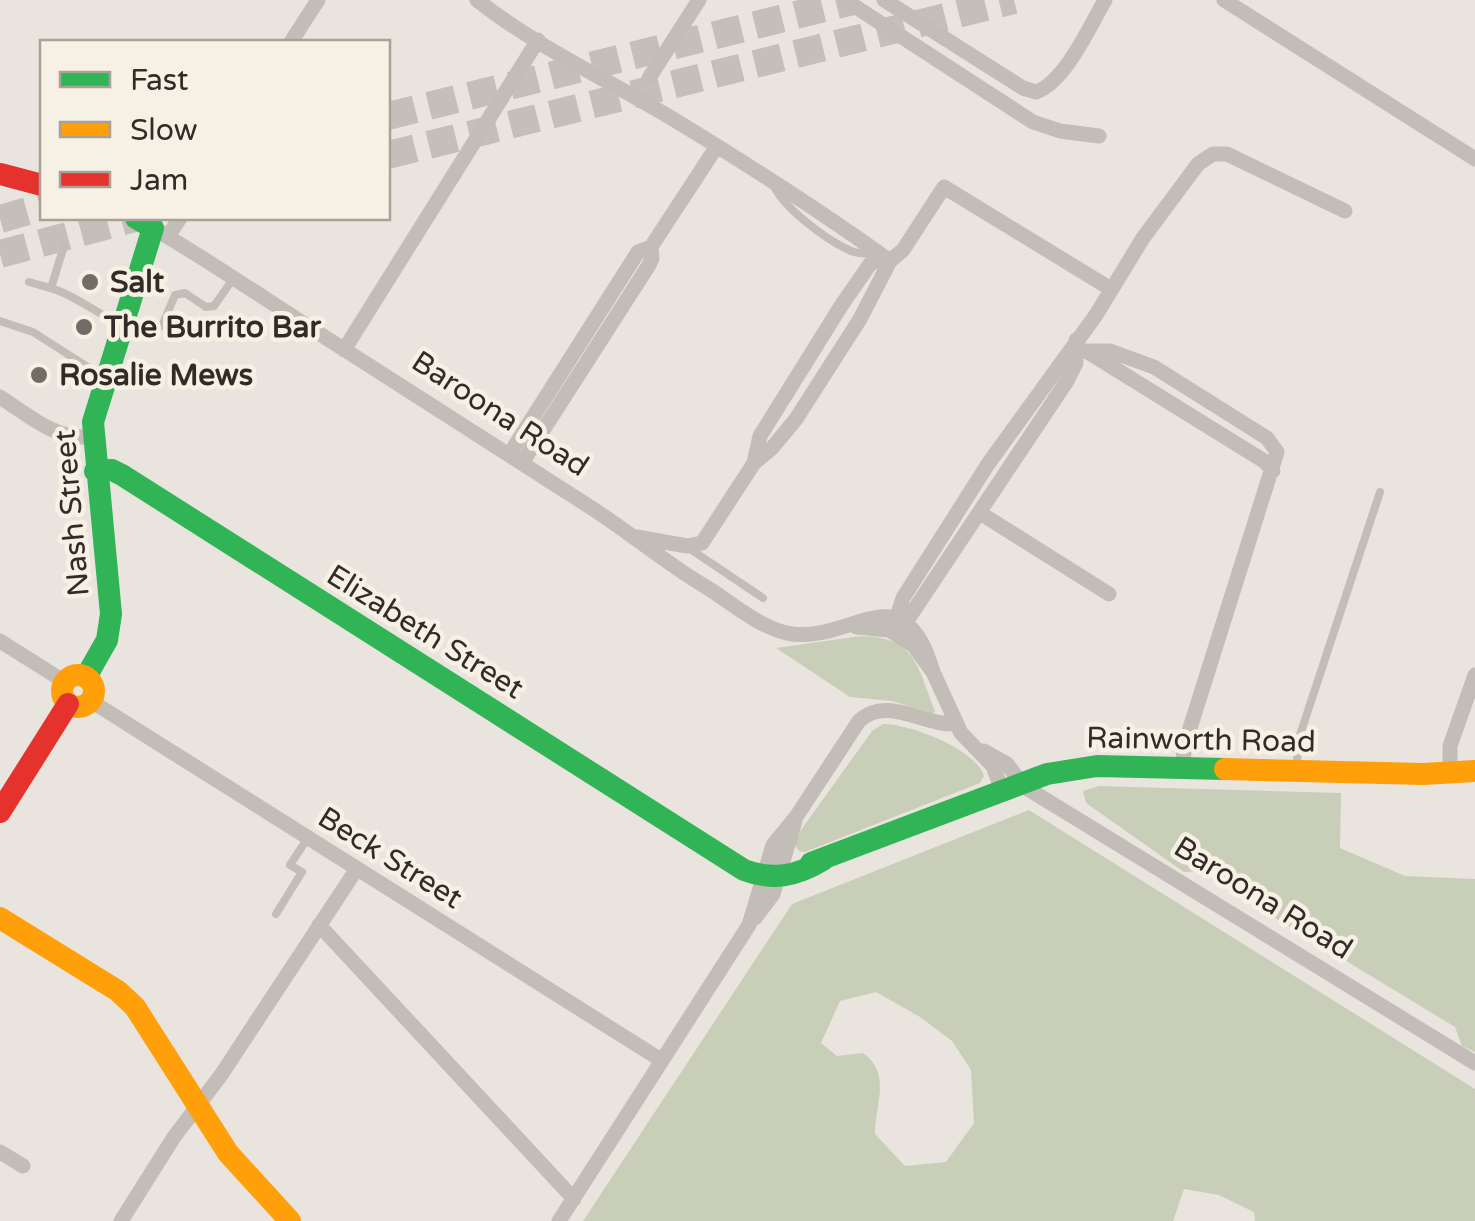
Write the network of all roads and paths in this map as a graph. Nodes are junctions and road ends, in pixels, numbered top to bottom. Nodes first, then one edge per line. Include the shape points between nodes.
1 (318, 0) edge
2 (477, 0) edge
3 (698, 0) edge
4 (844, 0) edge
5 (884, 0) edge
6 (1106, 0) edge
7 (1224, 0) edge
8 (292, 40) edge
9 (538, 40) junction
10 (649, 78) dead end
11 (1099, 136) dead end
12 (716, 146) junction
13 (1475, 160) edge
14 (0, 174) edge
15 (40, 184) edge
16 (1345, 211) dead end
17 (152, 227) edge
18 (64, 246) dead end
19 (885, 257) junction
20 (233, 279) junction
21 (29, 282) dead end
22 (51, 288) junction
23 (1111, 289) junction
24 (0, 321) edge
25 (121, 326) junction
26 (1077, 346) junction
27 (344, 350) junction
28 (105, 378) junction
29 (0, 397) edge
30 (92, 437) junction
31 (516, 459) junction
32 (95, 471) junction
33 (1380, 492) dead end
34 (980, 512) junction
35 (629, 535) junction
36 (687, 546) junction
37 (1109, 594) dead end
38 (764, 598) dead end
39 (899, 626) junction
40 (0, 641) edge
41 (1475, 675) edge
42 (77, 691) junction
43 (956, 724) junction
44 (1182, 768) junction
45 (1297, 770) junction
46 (1475, 770) edge
47 (1450, 773) junction
48 (1014, 786) junction
49 (0, 812) edge
50 (307, 839) junction
51 (356, 870) junction
52 (772, 872) junction
53 (276, 914) dead end
54 (0, 918) edge
55 (319, 925) junction
56 (661, 1060) junction
57 (1475, 1063) edge
58 (197, 1106) junction
59 (0, 1152) edge
60 (23, 1166) dead end
61 (574, 1199) junction
62 (121, 1221) edge
63 (290, 1221) edge
64 (559, 1221) edge

1 - 8 street
2 - 9 street
3 - 10 street
4 - 11 street via 1032,122
5 - 6 street via 1022,88 1040,92 1058,76
7 - 13 street
9 - 12 street
9 - 27 street
12 - 19 street
12 - 31 street via 651,247 649,265
14 - 15 street
16 - 23 street via 1238,158 1213,154 1188,177
17 - 20 street, Baroona Road
17 - 25 street, Nash Street
18 - 22 lane
19 - 23 street via 903,250 944,187
19 - 36 street via 870,264 841,306 704,540
20 - 25 lane via 214,306 185,293 176,295 162,326
20 - 27 street, Baroona Road
21 - 22 lane
22 - 25 lane
23 - 26 street
24 - 28 lane via 33,332
25 - 28 street, Nash Street
26 - 34 street via 1072,372
26 - 39 street via 988,464 903,598
26 - 44 street via 1120,353 1185,385 1270,440 1276,452
27 - 31 street, Baroona Road
28 - 30 street, Nash Street
29 - 30 street via 66,437
30 - 32 street, Nash Street
31 - 35 street, Baroona Road
32 - 42 street, Nash Street via 111,614 107,640
32 - 52 street, Elizabeth Street via 122,475 720,855
33 - 45 lane via 1298,741
34 - 37 street
34 - 39 street
35 - 36 street
35 - 39 street, Baroona Road via 777,629 799,634 875,616
36 - 38 lane
39 - 43 street, Baroona Road via 923,643
40 - 42 street, Beck Street
41 - 47 street via 1450,746
42 - 49 street, Nash Street
42 - 50 street, Beck Street
43 - 48 street, Baroona Road via 976,747 1005,762
43 - 52 street via 935,725 893,711 867,714 777,838
44 - 45 street, Rainworth Road
44 - 48 street, Rainworth Road via 1091,766
45 - 47 street, Rainworth Road
46 - 47 street, Rainworth Road
48 - 52 street, Rainworth Road via 798,874
48 - 57 street, Baroona Road
50 - 51 street, Beck Street
50 - 53 lane via 290,865 302,872
51 - 55 street
51 - 56 street, Beck Street
52 - 56 street via 768,905
54 - 58 street via 134,1007
55 - 58 street
55 - 61 street
56 - 61 street
58 - 62 street
58 - 63 street via 228,1153
59 - 60 street
61 - 64 street

